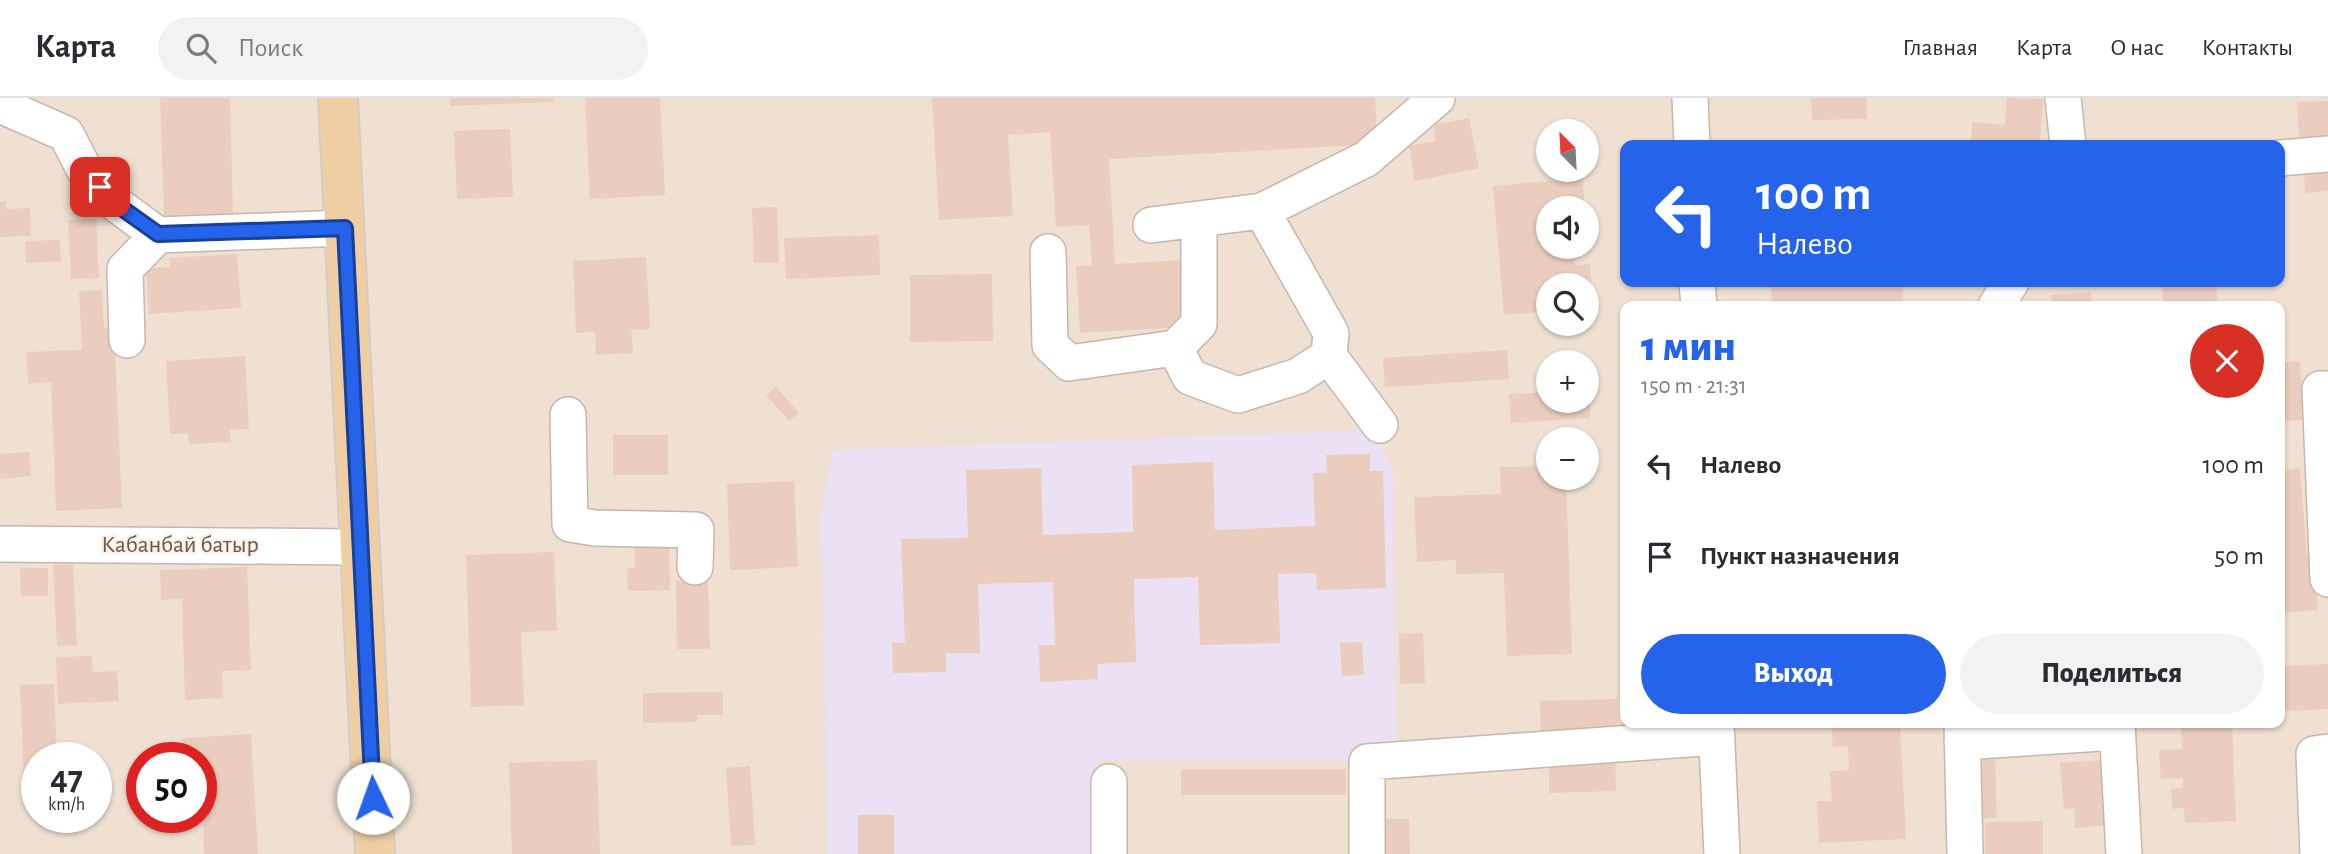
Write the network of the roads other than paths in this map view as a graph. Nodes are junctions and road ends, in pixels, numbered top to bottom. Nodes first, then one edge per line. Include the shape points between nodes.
1 (338, 98) edge
2 (1437, 98) edge
3 (1690, 98) edge
4 (2063, 98) edge
5 (0, 105) edge
6 (1692, 140) edge
7 (2067, 140) edge
8 (2328, 153) edge
9 (2285, 157) edge
10 (1262, 211) junction
11 (1199, 219) junction
12 (1151, 225) dead end
13 (345, 228) junction
14 (158, 234) junction
15 (1048, 252) dead end
16 (127, 340) dead end
17 (1175, 348) junction
18 (1329, 356) junction
19 (2328, 388) edge
20 (568, 415) dead end
21 (1380, 425) dead end
22 (0, 544) edge
23 (360, 547) junction
24 (695, 567) dead end
25 (2328, 579) edge
26 (2117, 728) edge
27 (1717, 730) edge
28 (2047, 730) edge
29 (1962, 733) edge
30 (2328, 752) edge
31 (1109, 782) dead end
32 (375, 854) edge
33 (1109, 854) edge
34 (1367, 854) edge
35 (1722, 854) edge
36 (1965, 854) edge
37 (2124, 854) edge
38 (2318, 854) edge

1 - 13 main road
2 - 10 street via 1366,159
3 - 6 street
4 - 7 street
5 - 14 street via 66,134 84,169 116,204
8 - 9 street
10 - 11 street
10 - 18 street via 1331,333
11 - 12 street
11 - 17 street via 1199,324
13 - 14 street
13 - 23 main road
14 - 16 street via 125,269
15 - 17 street via 1050,345 1069,363
17 - 18 street via 1190,377 1238,395 1298,376
18 - 21 street
19 - 25 street via 2320,389
20 - 24 street via 570,524 696,530
22 - 23 street, Кабанбай батыр
23 - 32 main road
26 - 28 street
26 - 37 street
27 - 34 street via 1367,762
27 - 35 street
28 - 29 street
29 - 36 street
30 - 38 street via 2314,754
31 - 33 street

